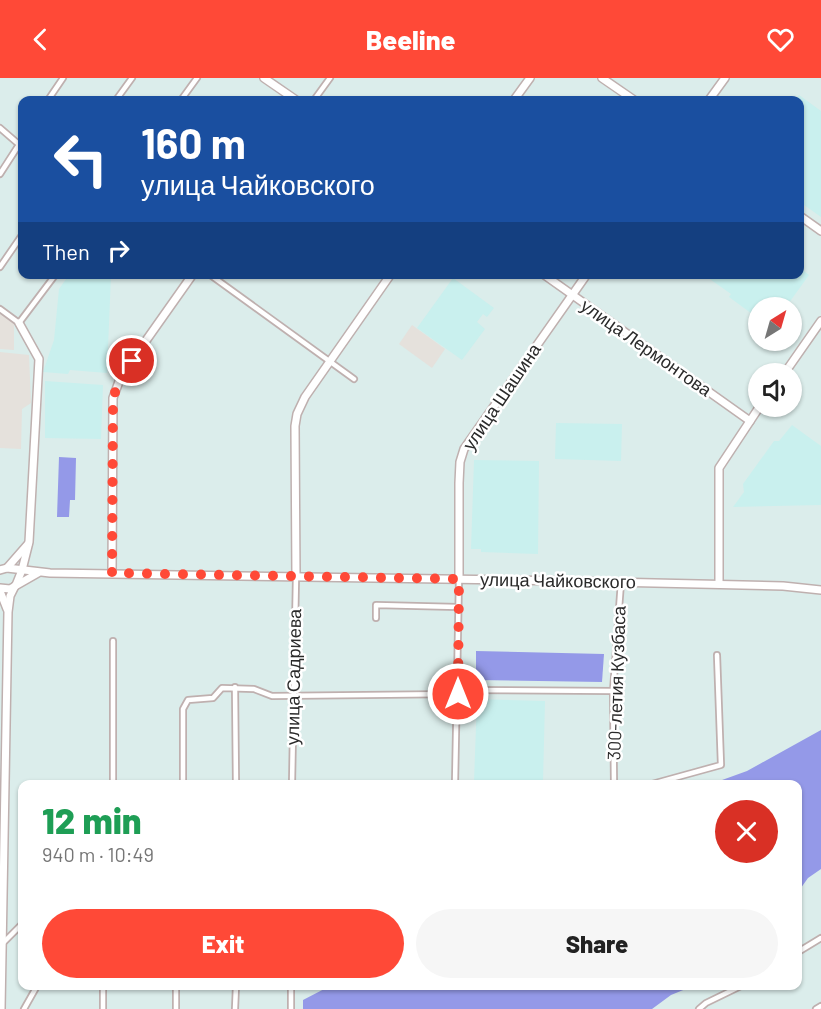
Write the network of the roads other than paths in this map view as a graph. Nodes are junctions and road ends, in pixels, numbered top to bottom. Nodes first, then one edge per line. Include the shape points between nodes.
1 (63, 78) edge
2 (132, 78) edge
3 (197, 78) edge
4 (264, 78) edge
5 (330, 78) edge
6 (530, 78) edge
7 (602, 78) edge
8 (725, 78) edge
9 (51, 96) edge
10 (119, 96) edge
11 (184, 96) edge
12 (290, 96) edge
13 (318, 96) edge
14 (517, 96) edge
15 (628, 96) edge
16 (713, 96) edge
17 (0, 128) edge
18 (18, 142) edge
19 (18, 148) edge
20 (0, 174) edge
21 (804, 219) edge
22 (821, 231) edge
23 (18, 241) edge
24 (0, 267) edge
25 (52, 279) edge
26 (189, 279) edge
27 (216, 279) edge
28 (388, 279) edge
29 (550, 279) edge
30 (583, 279) edge
31 (572, 295) junction
32 (0, 309) edge
33 (821, 321) edge
34 (19, 323) junction
35 (330, 362) junction
36 (792, 363) edge
37 (354, 379) dead end
38 (753, 417) edge
39 (750, 421) junction
40 (29, 542) junction
41 (3, 568) edge
42 (22, 570) junction
43 (40, 573) junction
44 (112, 573) junction
45 (296, 577) junction
46 (459, 579) junction
47 (621, 582) junction
48 (719, 584) junction
49 (15, 586) junction
50 (0, 590) edge
51 (821, 590) edge
52 (458, 608) junction
53 (8, 612) junction
54 (376, 618) dead end
55 (113, 641) dead end
56 (717, 655) dead end
57 (235, 687) junction
58 (614, 691) junction
59 (458, 692) junction
60 (293, 696) junction
61 (2, 746) edge
62 (113, 780) edge
63 (183, 780) edge
64 (236, 780) edge
65 (292, 780) edge
66 (455, 780) edge
67 (614, 780) edge
68 (667, 780) edge
69 (18, 928) edge
70 (821, 938) edge
71 (2, 943) junction
72 (802, 950) edge
73 (35, 990) edge
74 (103, 990) edge
75 (176, 990) edge
76 (236, 990) edge
77 (291, 990) edge
78 (733, 990) edge
79 (821, 1006) edge
80 (1, 1009) edge
81 (24, 1009) edge
82 (103, 1009) edge
83 (176, 1009) edge
84 (235, 1009) edge
85 (291, 1009) edge
86 (699, 1009) edge
87 (816, 1009) edge

1 - 9 street
2 - 10 street
3 - 11 street
4 - 12 street
5 - 13 street
6 - 14 street
7 - 15 street
8 - 16 street
17 - 18 street
19 - 20 street
21 - 22 street
23 - 24 street
25 - 34 street
26 - 44 street via 126,369 113,398
27 - 35 street
28 - 35 street, улица Садриева
29 - 31 street, улица Лермонтова
30 - 31 street, улица Шашина
31 - 39 street, улица Лермонтова
31 - 46 street, улица Шашина via 464,450 459,483
32 - 34 street
33 - 36 street
34 - 40 street via 39,359
35 - 37 street
35 - 45 street, улица Садриева via 304,396 295,426
38 - 39 street
39 - 48 street via 719,468
40 - 41 street
40 - 42 street
41 - 42 street, улица Чайковского
41 - 49 street via 16,574
42 - 43 street, улица Чайковского
42 - 49 street
43 - 44 street, улица Чайковского
43 - 49 street
44 - 45 street, улица Чайковского
45 - 46 street, улица Чайковского
45 - 60 street, улица Садриева
46 - 47 street, улица Чайковского
46 - 52 street, улица Шашина
47 - 48 street, улица Чайковского
47 - 58 street, 300-летия Кузбаса
48 - 51 street, улица Чайковского
49 - 50 street
49 - 53 street
50 - 53 street
52 - 54 street via 376,605
52 - 59 street, улица Шашина
53 - 61 street
55 - 62 street
56 - 68 street via 721,765
57 - 60 street via 272,696
57 - 63 street via 222,688 213,698 188,700 183,709
57 - 64 street
58 - 59 street
58 - 67 street, 300-летия Кузбаса
59 - 60 street
59 - 66 street, улица Шашина
60 - 65 street, улица Садриева
61 - 71 street
69 - 71 street
70 - 72 street
71 - 80 street
73 - 81 street
74 - 82 street
75 - 83 street
76 - 84 street
77 - 85 street
78 - 86 street
79 - 87 street

